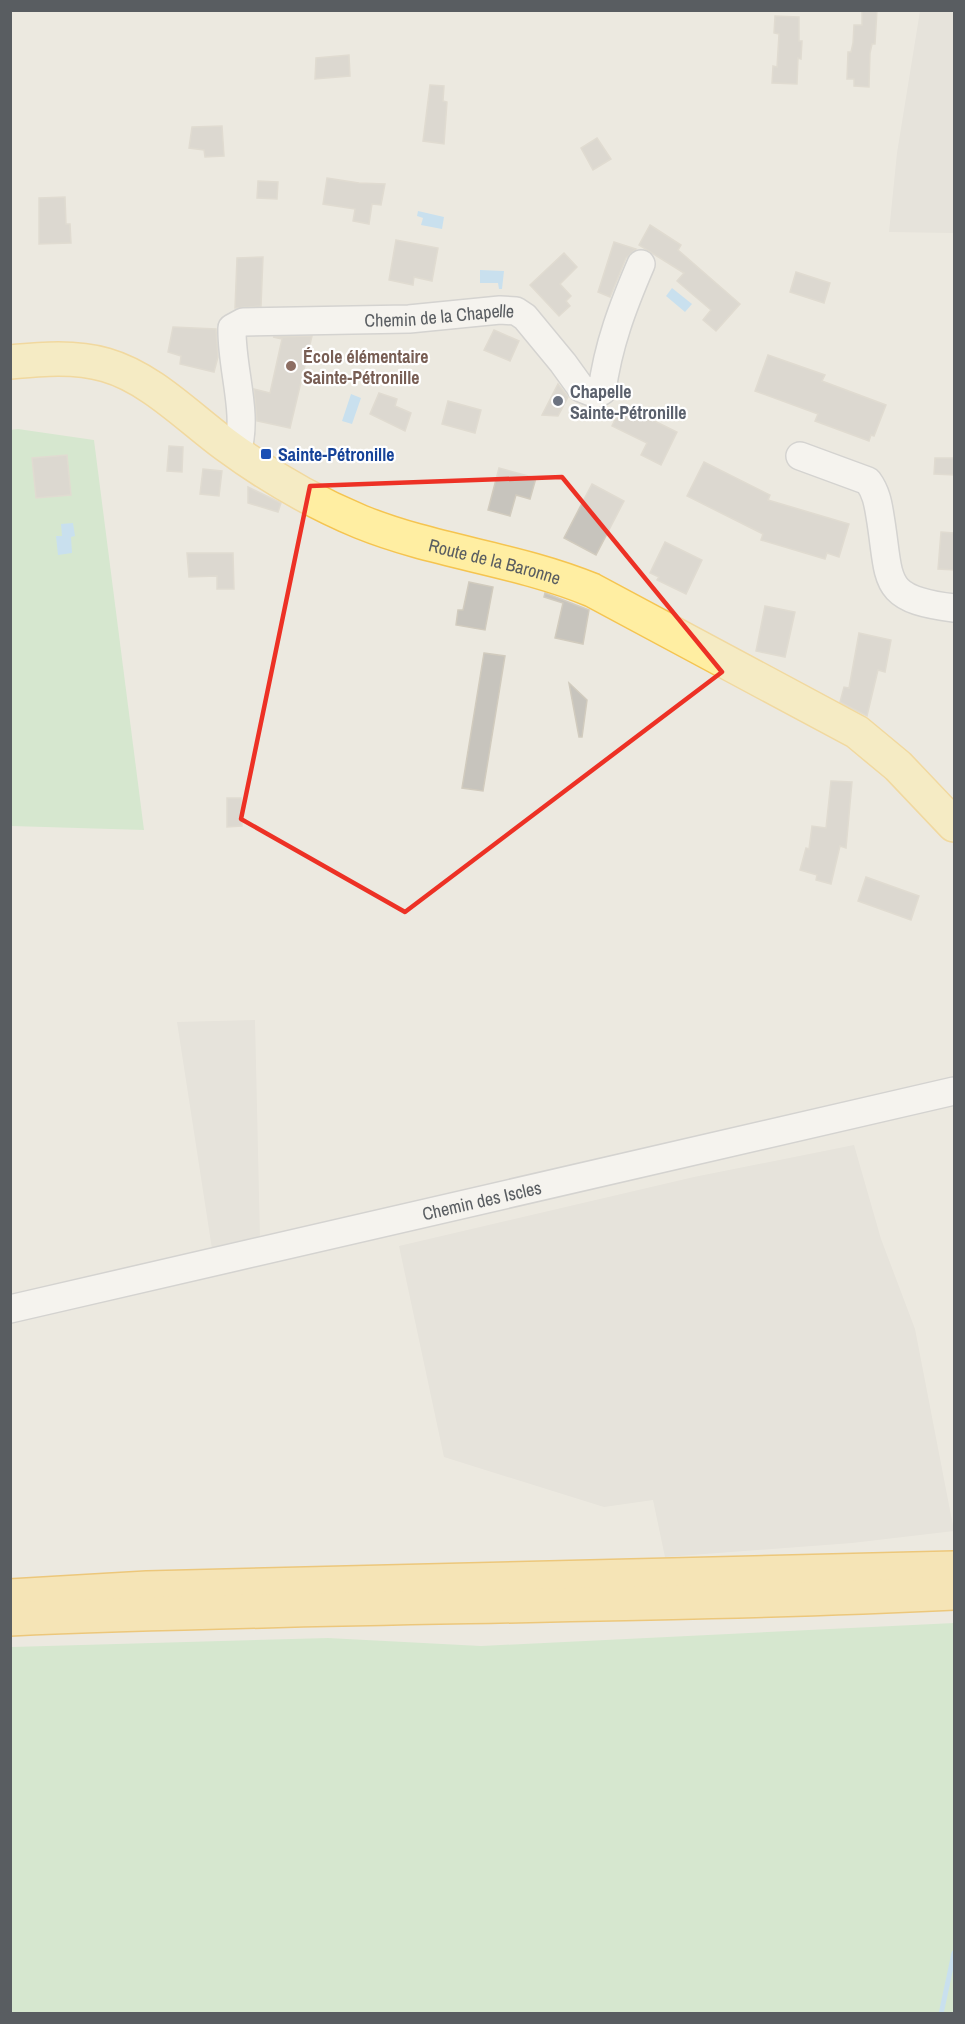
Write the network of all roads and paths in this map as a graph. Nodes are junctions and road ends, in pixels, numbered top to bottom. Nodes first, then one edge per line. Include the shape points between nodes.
1 (641, 264) dead end
2 (10, 362) edge
3 (237, 452) junction
4 (800, 456) dead end
5 (954, 608) edge
6 (954, 825) edge
7 (954, 1091) edge
8 (10, 1309) edge
9 (954, 1568) edge
10 (954, 1593) edge
11 (10, 1596) edge
12 (10, 1619) edge

1 - 3 street, Chemin de la Chapelle via 617,318 602,391 596,394 581,388 516,310 409,319 243,322 232,328 241,432
2 - 3 main road, Route de la Baronne via 75,359 136,376
3 - 6 main road, Route de la Baronne via 286,485 361,522 545,573 592,590 856,732 898,766
4 - 5 street via 868,481 877,497 892,585 907,598
7 - 8 street, Chemin des Iscles
9 - 11 highway via 147,1588
10 - 12 highway

